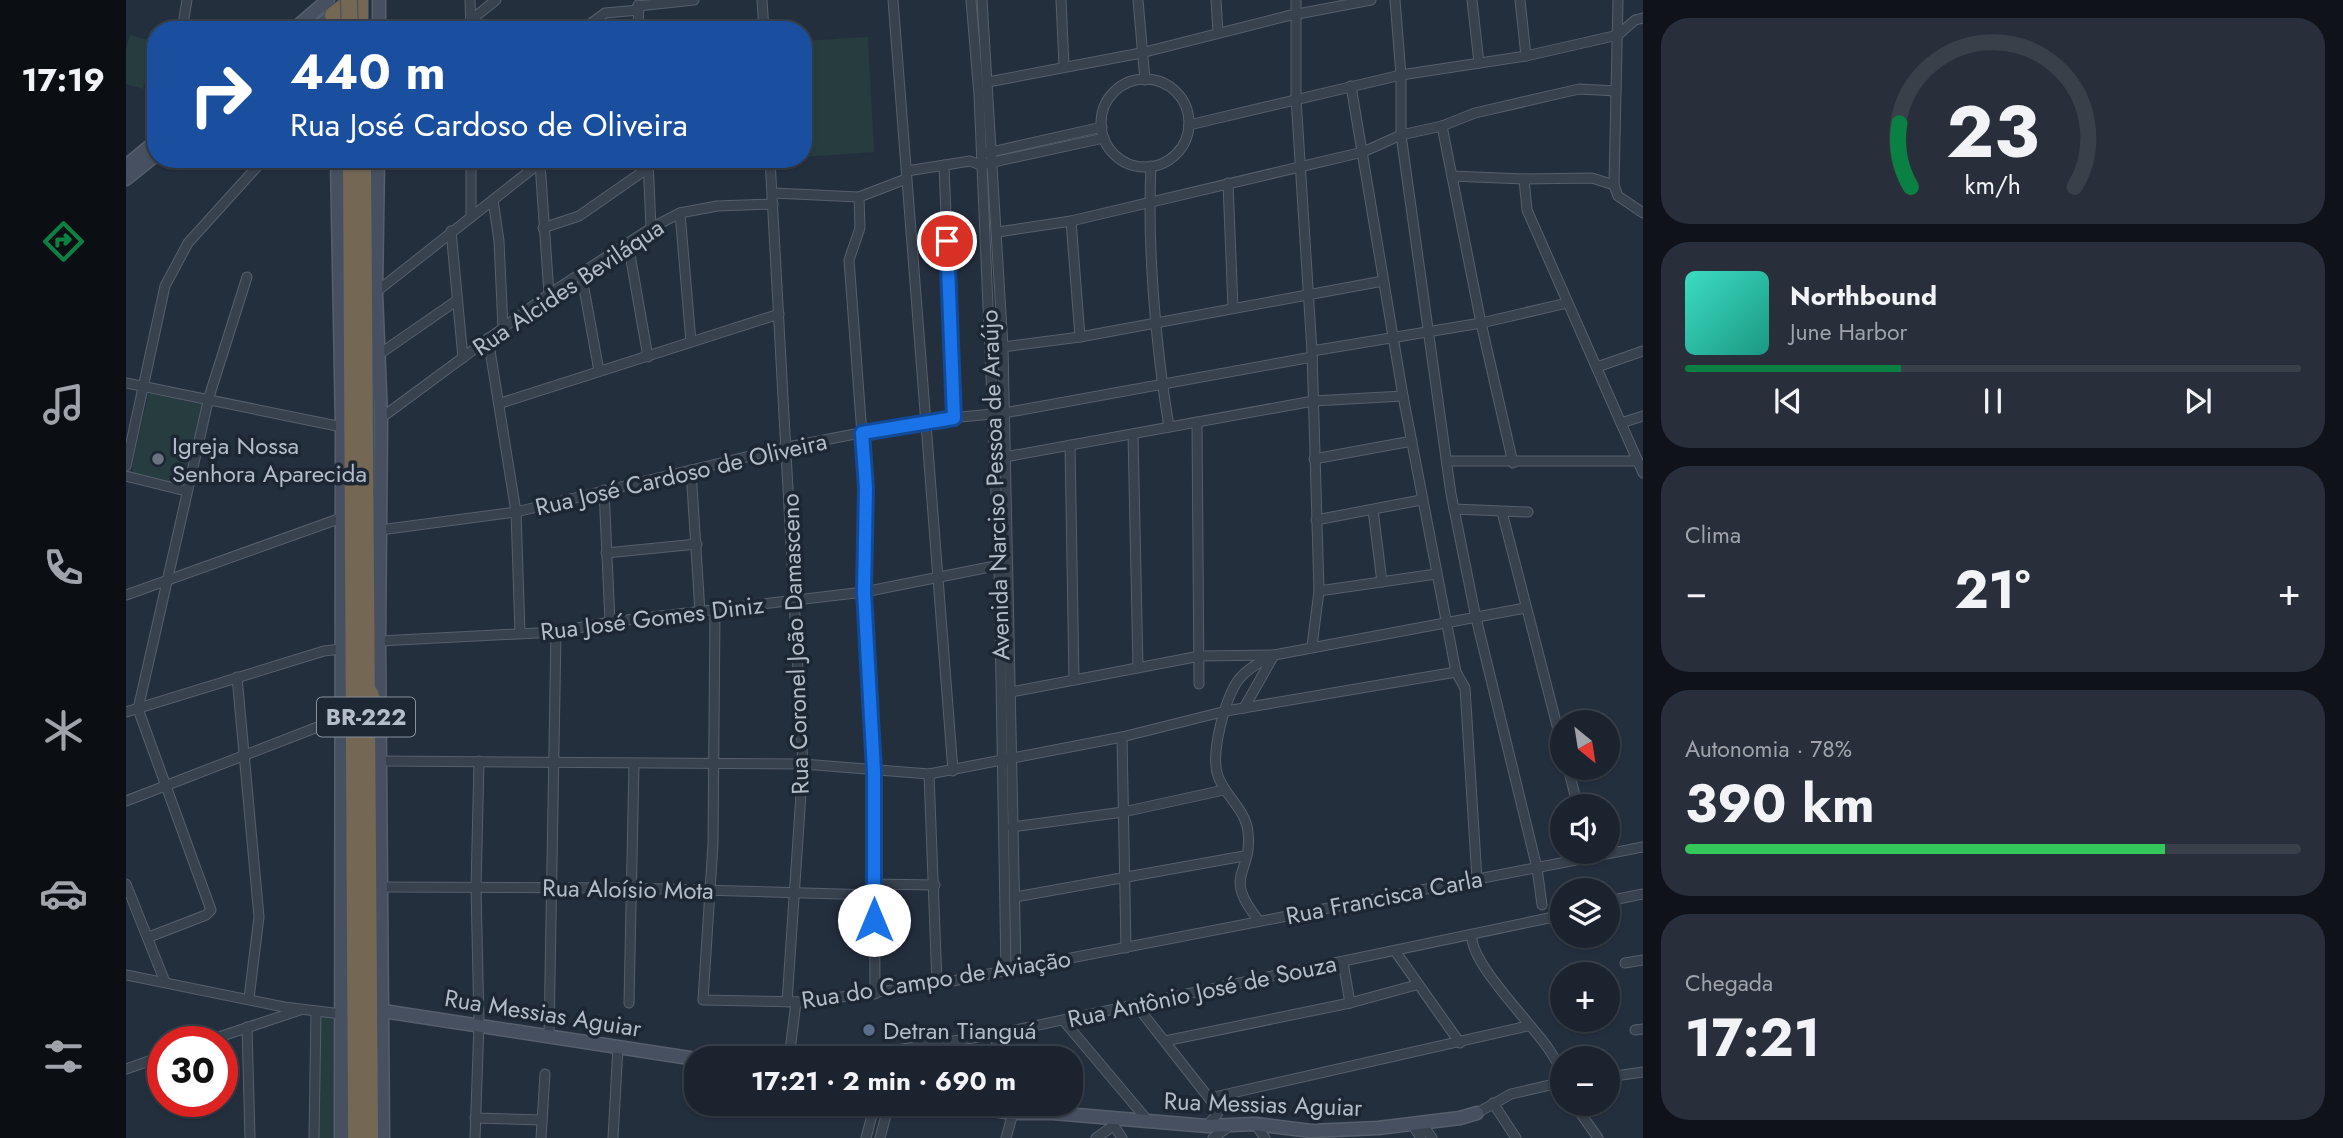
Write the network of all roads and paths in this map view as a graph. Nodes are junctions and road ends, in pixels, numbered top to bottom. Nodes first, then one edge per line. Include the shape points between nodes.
1 (187, 0) edge
2 (351, 0) edge
3 (360, 0) edge
4 (379, 0) edge
5 (470, 0) edge
6 (496, 0) edge
7 (694, 0) edge
8 (762, 0) edge
9 (893, 0) edge
10 (971, 0) edge
11 (982, 0) edge
12 (1061, 0) edge
13 (1138, 0) edge
14 (1216, 0) edge
15 (1296, 0) edge
16 (1371, 0) edge
17 (1395, 0) edge
18 (1472, 0) edge
19 (1520, 0) edge
20 (1618, 0) edge
21 (638, 5) edge
22 (332, 11) edge
23 (1298, 14) junction
24 (1643, 18) edge
25 (183, 21) edge
26 (311, 21) edge
27 (350, 21) edge
28 (360, 21) edge
29 (379, 21) edge
30 (471, 21) edge
31 (475, 21) edge
32 (594, 21) edge
33 (763, 21) edge
34 (1218, 33) junction
35 (1618, 35) junction
36 (1141, 53) junction
37 (1526, 56) junction
38 (1479, 63) junction
39 (1064, 66) junction
40 (1401, 75) junction
41 (1145, 79) junction
42 (988, 82) junction
43 (1351, 86) junction
44 (1616, 91) junction
45 (1296, 98) junction
46 (1189, 125) junction
47 (1442, 126) junction
48 (1102, 127) junction
49 (1401, 135) junction
50 (1104, 138) junction
51 (147, 148) edge
52 (992, 152) junction
53 (1363, 152) junction
54 (980, 154) junction
55 (970, 161) junction
56 (147, 162) edge
57 (992, 163) junction
58 (944, 165) junction
59 (980, 165) junction
60 (126, 166) edge
61 (1151, 166) junction
62 (1302, 166) junction
63 (256, 168) edge
64 (337, 168) edge
65 (351, 168) edge
66 (363, 168) edge
67 (377, 168) edge
68 (471, 168) edge
69 (533, 168) edge
70 (542, 168) edge
71 (641, 168) edge
72 (648, 168) edge
73 (771, 168) edge
74 (906, 175) junction
75 (1452, 176) junction
76 (126, 179) edge
77 (1524, 179) junction
78 (1228, 183) junction
79 (1614, 185) junction
80 (773, 193) junction
81 (859, 197) junction
82 (493, 200) junction
83 (1149, 201) junction
84 (773, 204) junction
85 (1643, 213) edge
86 (680, 214) junction
87 (471, 217) junction
88 (1071, 221) junction
89 (543, 228) junction
90 (651, 228) junction
91 (452, 231) junction
92 (998, 232) junction
93 (628, 243) junction
94 (581, 272) junction
95 (247, 277) dead end
96 (1383, 281) junction
97 (549, 294) junction
98 (1308, 294) junction
99 (370, 295) junction
100 (456, 301) junction
101 (1567, 303) junction
102 (1233, 308) junction
103 (779, 314) junction
104 (1158, 321) junction
105 (1481, 323) junction
106 (503, 328) junction
107 (1427, 332) junction
108 (1393, 336) junction
109 (1080, 337) junction
110 (488, 338) junction
111 (691, 341) junction
112 (1003, 347) junction
113 (1643, 351) edge
114 (1312, 354) junction
115 (378, 355) junction
116 (648, 357) junction
117 (463, 358) junction
118 (1597, 367) junction
119 (599, 371) junction
120 (126, 383) edge
121 (1162, 384) junction
122 (144, 386) junction
123 (1403, 396) junction
124 (209, 397) junction
125 (1313, 401) junction
126 (501, 403) junction
127 (999, 413) junction
128 (1643, 416) edge
129 (381, 418) junction
130 (954, 418) junction
131 (927, 420) junction
132 (1198, 422) junction
133 (1621, 423) junction
134 (342, 427) junction
135 (1169, 427) junction
136 (862, 433) junction
137 (1133, 434) junction
138 (1412, 441) junction
139 (1070, 445) junction
140 (788, 447) junction
141 (1005, 457) junction
142 (1314, 459) junction
143 (1448, 461) junction
144 (1637, 461) junction
145 (1513, 463) junction
146 (126, 466) edge
147 (691, 470) junction
148 (1643, 473) edge
149 (126, 476) edge
150 (604, 490) junction
151 (186, 491) junction
152 (1421, 500) junction
153 (1454, 509) junction
154 (1373, 510) junction
155 (516, 512) junction
156 (1502, 512) junction
157 (1528, 512) dead end
158 (341, 518) junction
159 (1316, 520) junction
160 (380, 530) junction
161 (697, 544) junction
162 (606, 553) junction
163 (1003, 564) junction
164 (1436, 574) junction
165 (167, 579) junction
166 (939, 579) junction
167 (1382, 582) junction
168 (864, 592) junction
169 (1319, 592) junction
170 (126, 595) edge
171 (795, 601) junction
172 (1525, 608) junction
173 (715, 611) junction
174 (699, 612) junction
175 (1476, 618) junction
176 (610, 622) junction
177 (1446, 624) junction
178 (556, 632) junction
179 (520, 633) junction
180 (379, 642) junction
181 (1312, 646) junction
182 (341, 649) junction
183 (1274, 655) junction
184 (1200, 656) junction
185 (1138, 668) junction
186 (1456, 672) junction
187 (237, 677) junction
188 (366, 680) junction
189 (1074, 680) junction
190 (1199, 684) dead end
191 (1011, 692) junction
192 (1244, 708) junction
193 (138, 709) junction
194 (1552, 710) edge
195 (1227, 711) junction
196 (126, 712) edge
197 (342, 724) junction
198 (380, 724) junction
199 (1122, 737) junction
200 (246, 752) junction
201 (1007, 759) junction
202 (381, 761) junction
203 (479, 761) junction
204 (555, 762) junction
205 (714, 763) junction
206 (634, 764) junction
207 (803, 764) junction
208 (874, 771) junction
209 (953, 771) junction
210 (353, 773) junction
211 (929, 774) junction
212 (168, 785) junction
213 (1224, 790) junction
214 (126, 801) edge
215 (1123, 812) junction
216 (1012, 827) junction
217 (1643, 847) edge
218 (1620, 851) edge
219 (1244, 856) junction
220 (1554, 864) edge
221 (1537, 868) junction
222 (1477, 879) junction
223 (1124, 880) junction
224 (126, 884) edge
225 (874, 884) junction
226 (935, 885) junction
227 (552, 886) junction
228 (382, 887) junction
229 (476, 888) junction
230 (630, 888) junction
231 (710, 891) junction
232 (795, 892) junction
233 (1643, 894) edge
234 (874, 895) junction
235 (1015, 897) junction
236 (1620, 899) edge
237 (1542, 905) dead end
238 (1550, 918) edge
239 (1259, 921) junction
240 (1472, 935) junction
241 (149, 937) junction
242 (1126, 948) junction
243 (1395, 951) junction
244 (1643, 960) edge
245 (1343, 962) junction
246 (1625, 963) dead end
247 (1011, 970) junction
248 (126, 975) edge
249 (165, 982) junction
250 (937, 984) junction
251 (1416, 985) junction
252 (874, 994) junction
253 (249, 998) junction
254 (792, 1002) junction
255 (629, 1003) dead end
256 (1350, 1003) junction
257 (1136, 1005) junction
258 (285, 1010) junction
259 (383, 1010) junction
260 (316, 1011) junction
261 (341, 1014) junction
262 (1063, 1020) junction
263 (479, 1023) junction
264 (1528, 1026) junction
265 (247, 1027) junction
266 (238, 1030) edge
267 (991, 1035) junction
268 (548, 1037) junction
269 (1165, 1041) junction
270 (1460, 1043) junction
271 (618, 1046) junction
272 (790, 1046) edge
273 (922, 1046) edge
274 (1000, 1046) edge
275 (1550, 1052) edge
276 (684, 1057) edge
277 (147, 1062) edge
278 (126, 1069) edge
279 (1643, 1072) edge
280 (545, 1074) dead end
281 (1620, 1075) edge
282 (1550, 1086) edge
283 (1210, 1098) junction
284 (1493, 1103) junction
285 (1477, 1113) joint
286 (874, 1116) edge
287 (883, 1116) edge
288 (1012, 1116) edge
289 (1083, 1116) edge
290 (1582, 1116) edge
291 (475, 1118) junction
292 (542, 1120) junction
293 (1111, 1122) junction
294 (1149, 1122) junction
295 (1416, 1123) junction
296 (1233, 1124) junction
297 (1255, 1124) junction
298 (1207, 1126) junction
299 (250, 1138) edge
300 (314, 1138) edge
301 (341, 1138) edge
302 (356, 1138) edge
303 (370, 1138) edge
304 (383, 1138) edge
305 (475, 1138) edge
306 (541, 1138) edge
307 (613, 1138) edge
308 (872, 1138) edge
309 (1006, 1138) edge
310 (1096, 1138) edge
311 (1122, 1138) edge
312 (1213, 1138) edge
313 (1265, 1138) edge
314 (1421, 1138) edge
315 (1432, 1138) edge
316 (1517, 1138) edge
317 (1598, 1138) edge

1 - 25 street
2 - 22 highway
2 - 27 highway, bridge
3 - 28 highway
4 - 29 main road
5 - 30 street
6 - 31 street
7 - 21 street
8 - 33 street
9 - 74 street
10 - 54 street, Avenida Narciso Pessoa de Araújo
11 - 42 street, Avenida Narciso Pessoa de Araújo
12 - 39 street
13 - 36 street
14 - 34 street
15 - 23 street
16 - 23 street
17 - 40 street
18 - 38 street
19 - 37 street
20 - 35 street
21 - 32 street via 605,13
22 - 26 main road
23 - 34 street
23 - 45 street
24 - 35 street
34 - 36 street
35 - 37 street
35 - 44 street
36 - 39 street
36 - 41 street
37 - 38 street
38 - 40 street
39 - 42 street
40 - 43 street
40 - 49 street
41 - 46 street via 1175,90 1188,112
41 - 48 street via 1116,90 1103,112
42 - 52 street, Avenida Narciso Pessoa de Araújo
43 - 45 street
43 - 53 street
44 - 47 street via 1579,89 1475,113
44 - 79 street
45 - 46 street
45 - 62 street
46 - 61 street via 1187,137 1173,157
47 - 49 street
47 - 75 street
48 - 50 street
48 - 52 street
49 - 53 street
49 - 107 street
50 - 57 street
50 - 61 street via 1117,157
51 - 60 main road
52 - 54 street
52 - 57 street, Avenida Narciso Pessoa de Araújo
53 - 62 street
53 - 96 street
54 - 55 street
54 - 59 street, Avenida Narciso Pessoa de Araújo
55 - 58 street
55 - 59 street
56 - 76 main road
57 - 59 street
57 - 92 street, Avenida Narciso Pessoa de Araújo
58 - 74 street
58 - 130 street
59 - 127 street, Avenida Narciso Pessoa de Araújo
61 - 83 street
62 - 78 street
62 - 98 street
63 - 122 street via 188,243 175,266 165,286
64 - 134 main road, BR-222
65 - 210 highway, BR-222
66 - 99 highway, BR-222
67 - 99 main road
68 - 87 street
69 - 82 street
70 - 89 street
71 - 89 street via 579,216
72 - 90 street
73 - 80 street, Rua Coronel João Damasceno
74 - 81 street
74 - 131 street
75 - 77 street
75 - 105 street
77 - 79 street via 1592,178
77 - 101 street via 1527,210
78 - 83 street
78 - 102 street
79 - 85 street via 1618,196
80 - 81 street
80 - 84 street, Rua Coronel João Damasceno
81 - 136 street via 860,228 849,260
82 - 87 street
82 - 106 street
83 - 88 street
83 - 104 street
84 - 86 street, Rua Alcides Beviláqua via 717,206
84 - 103 street, Rua Coronel João Damasceno
86 - 90 street, Rua Alcides Beviláqua
86 - 111 street
87 - 91 street
88 - 92 street
88 - 109 street
89 - 97 street
90 - 93 street, Rua Alcides Beviláqua
91 - 99 street
91 - 100 street
92 - 112 street, Avenida Narciso Pessoa de Araújo
93 - 94 street, Rua Alcides Beviláqua
93 - 116 street
94 - 97 street, Rua Alcides Beviláqua
94 - 119 street
95 - 124 street
96 - 98 street
96 - 108 street
97 - 106 street, Rua Alcides Beviláqua
98 - 102 street
98 - 114 street
99 - 115 main road
99 - 188 highway, BR-222
100 - 115 street
100 - 117 street
101 - 105 street, Rua José Cardoso de Oliveira
101 - 118 street
102 - 104 street
103 - 111 street
103 - 140 street, Rua Coronel João Damasceno
104 - 109 street
104 - 121 street
105 - 107 street, Rua José Cardoso de Oliveira
105 - 145 street
106 - 110 street, Rua Alcides Beviláqua
107 - 108 street, Rua José Cardoso de Oliveira
107 - 143 street
108 - 114 street, Rua José Cardoso de Oliveira
108 - 123 street
109 - 112 street
110 - 117 street, Rua Alcides Beviláqua
110 - 126 street
111 - 116 street
112 - 127 street, Avenida Narciso Pessoa de Araújo
113 - 118 street
114 - 121 street, Rua José Cardoso de Oliveira
114 - 125 street
115 - 129 main road
116 - 119 street
117 - 129 street, Rua Alcides Beviláqua
118 - 133 street
119 - 126 street
120 - 122 street
121 - 127 street, Rua José Cardoso de Oliveira
121 - 135 street
122 - 124 street
122 - 146 street
123 - 125 street
123 - 138 street
124 - 134 street
124 - 151 street
125 - 132 street
125 - 142 street
126 - 155 street
127 - 130 street, Rua José Cardoso de Oliveira
127 - 141 street, Avenida Narciso Pessoa de Araújo
127 - 163 street, Avenida Narciso Pessoa de Araújo
128 - 133 street
129 - 160 main road
130 - 131 street, Rua José Cardoso de Oliveira
131 - 136 street, Rua José Cardoso de Oliveira
131 - 166 street
132 - 135 street
132 - 184 street
133 - 144 street
134 - 158 main road, BR-222
135 - 137 street
136 - 140 street, Rua José Cardoso de Oliveira
136 - 168 street
137 - 139 street
137 - 185 street
138 - 142 street
138 - 152 street
139 - 141 street
139 - 189 street
140 - 147 street, Rua José Cardoso de Oliveira
140 - 171 street, Rua Coronel João Damasceno
141 - 163 street, Avenida Narciso Pessoa de Araújo
142 - 159 street
143 - 145 street
143 - 153 street
144 - 145 street
144 - 148 street
147 - 150 street, Rua José Cardoso de Oliveira
147 - 161 street
149 - 151 street
150 - 155 street, Rua José Cardoso de Oliveira
150 - 162 street
151 - 165 street
152 - 154 street
152 - 164 street
153 - 156 street
153 - 175 street
154 - 159 street
154 - 167 street
155 - 160 street, Rua José Cardoso de Oliveira
155 - 179 street
156 - 157 street
156 - 172 street
158 - 165 street
158 - 182 main road, BR-222
159 - 169 street
160 - 180 main road
161 - 162 street
161 - 174 street
162 - 176 street
163 - 166 street, Rua José Gomes Diniz
163 - 191 street, Avenida Narciso Pessoa de Araújo
163 - 201 street, Avenida Narciso Pessoa de Araújo
164 - 167 street
164 - 177 street
165 - 170 street
165 - 193 street
166 - 168 street, Rua José Gomes Diniz
166 - 209 street
167 - 169 street
168 - 171 street, Rua José Gomes Diniz
168 - 208 street
169 - 181 street
171 - 173 street, Rua José Gomes Diniz
171 - 207 street, Rua Coronel João Damasceno
172 - 175 street
172 - 194 street
173 - 174 street, Rua José Gomes Diniz
173 - 205 street
174 - 176 street, Rua José Gomes Diniz
175 - 177 street
175 - 221 street
176 - 178 street, Rua José Gomes Diniz
177 - 181 street
177 - 186 street
178 - 179 street, Rua José Gomes Diniz
178 - 204 street
179 - 180 street, Rua José Gomes Diniz
180 - 198 main road
181 - 183 street
182 - 187 street
182 - 197 main road, BR-222
183 - 184 street
183 - 192 street
183 - 195 street via 1240,679
184 - 185 street
184 - 190 street
185 - 189 street
186 - 192 street
186 - 222 street via 1465,688
187 - 193 street
187 - 200 street
188 - 198 highway
188 - 303 highway, BR-222
189 - 191 street
191 - 201 street, Avenida Narciso Pessoa de Araújo
192 - 195 street
193 - 196 street
193 - 212 street
195 - 199 street
195 - 213 street via 1214,757
197 - 200 street
197 - 210 highway
197 - 261 main road, BR-222
198 - 202 main road
199 - 201 street
199 - 215 street
200 - 212 street
200 - 253 street via 259,917
201 - 209 street
201 - 216 street, Avenida Narciso Pessoa de Araújo
201 - 247 street, Avenida Narciso Pessoa de Araújo
202 - 203 street
202 - 228 main road
203 - 204 street
203 - 229 street
204 - 206 street
204 - 227 street
205 - 206 street
205 - 207 street
205 - 231 street
206 - 230 street
207 - 208 street
207 - 232 street, Rua Coronel João Damasceno
208 - 211 street
208 - 225 street
209 - 211 street
210 - 302 highway, BR-222
211 - 226 street
212 - 214 street
212 - 241 street via 211,909
213 - 215 street
213 - 219 street via 1245,819
215 - 216 street
215 - 223 street
216 - 235 street, Avenida Narciso Pessoa de Araújo
217 - 218 street, Rua Francisca Carla
219 - 223 street
219 - 239 street via 1240,894
220 - 221 street, Rua Francisca Carla
221 - 222 street, Rua Francisca Carla
221 - 237 street
222 - 239 street, Rua Francisca Carla
223 - 235 street
223 - 242 street
224 - 241 street
225 - 226 street
225 - 234 street
226 - 250 street
227 - 229 street, Rua Aloísio Mota
227 - 230 street, Rua Aloísio Mota
227 - 268 street
228 - 229 street, Rua Aloísio Mota
228 - 259 main road
229 - 263 street
230 - 231 street, Rua Aloísio Mota
230 - 255 street
231 - 232 street, Rua Aloísio Mota
231 - 254 street, Rua do Campo de Aviação via 703,1000
232 - 234 street, Rua Aloísio Mota
232 - 254 street, Rua Coronel João Damasceno
233 - 236 street
234 - 252 street
235 - 247 street, Avenida Narciso Pessoa de Araújo
238 - 240 street, Rua Antônio José de Souza
239 - 242 street, Rua Francisca Carla
240 - 243 street, Rua Antônio José de Souza
240 - 264 street via 1477,954
241 - 249 street
242 - 247 street, Rua do Campo de Aviação
243 - 245 street, Rua Antônio José de Souza
243 - 251 street
244 - 246 street
245 - 256 street
245 - 257 street, Rua Antônio José de Souza
247 - 250 street, Rua do Campo de Aviação
248 - 249 street
249 - 253 street
250 - 252 street, Rua do Campo de Aviação
251 - 256 street
251 - 270 street
252 - 254 street, Rua do Campo de Aviação
253 - 258 street
254 - 272 street, Rua Coronel João Damasceno
256 - 269 street
257 - 262 street, Rua Antônio José de Souza
257 - 269 street
258 - 260 street
258 - 265 street
259 - 263 main road, Rua Messias Aguiar
259 - 304 main road
260 - 261 street
260 - 300 street
261 - 301 main road, BR-222
262 - 267 street, Rua Antônio José de Souza
262 - 294 street
263 - 268 main road, Rua Messias Aguiar
263 - 291 street
264 - 270 street
264 - 275 street
265 - 266 street
265 - 299 street
267 - 273 street, Rua Antônio José de Souza
267 - 274 street
268 - 271 main road, Rua Messias Aguiar
269 - 283 street
270 - 283 street
271 - 276 main road, Rua Messias Aguiar
271 - 307 street
277 - 278 street
279 - 281 street
280 - 292 street
282 - 284 street, Rua Messias Aguiar via 1511,1094
283 - 298 street via 1217,1113
284 - 285 street, Rua Messias Aguiar
284 - 316 street
285 - 295 main road, Rua Messias Aguiar
286 - 308 street
287 - 308 street
288 - 309 street
289 - 293 main road, Rua Messias Aguiar
290 - 317 street
291 - 292 street
291 - 305 street
292 - 306 street
293 - 294 main road, Rua Messias Aguiar
293 - 310 street
293 - 311 street
294 - 298 main road, Rua Messias Aguiar
295 - 297 main road, Rua Messias Aguiar via 1311,1130
295 - 314 street
295 - 315 street
296 - 297 main road, Rua Messias Aguiar
296 - 298 main road, Rua Messias Aguiar
296 - 312 street
297 - 313 street

